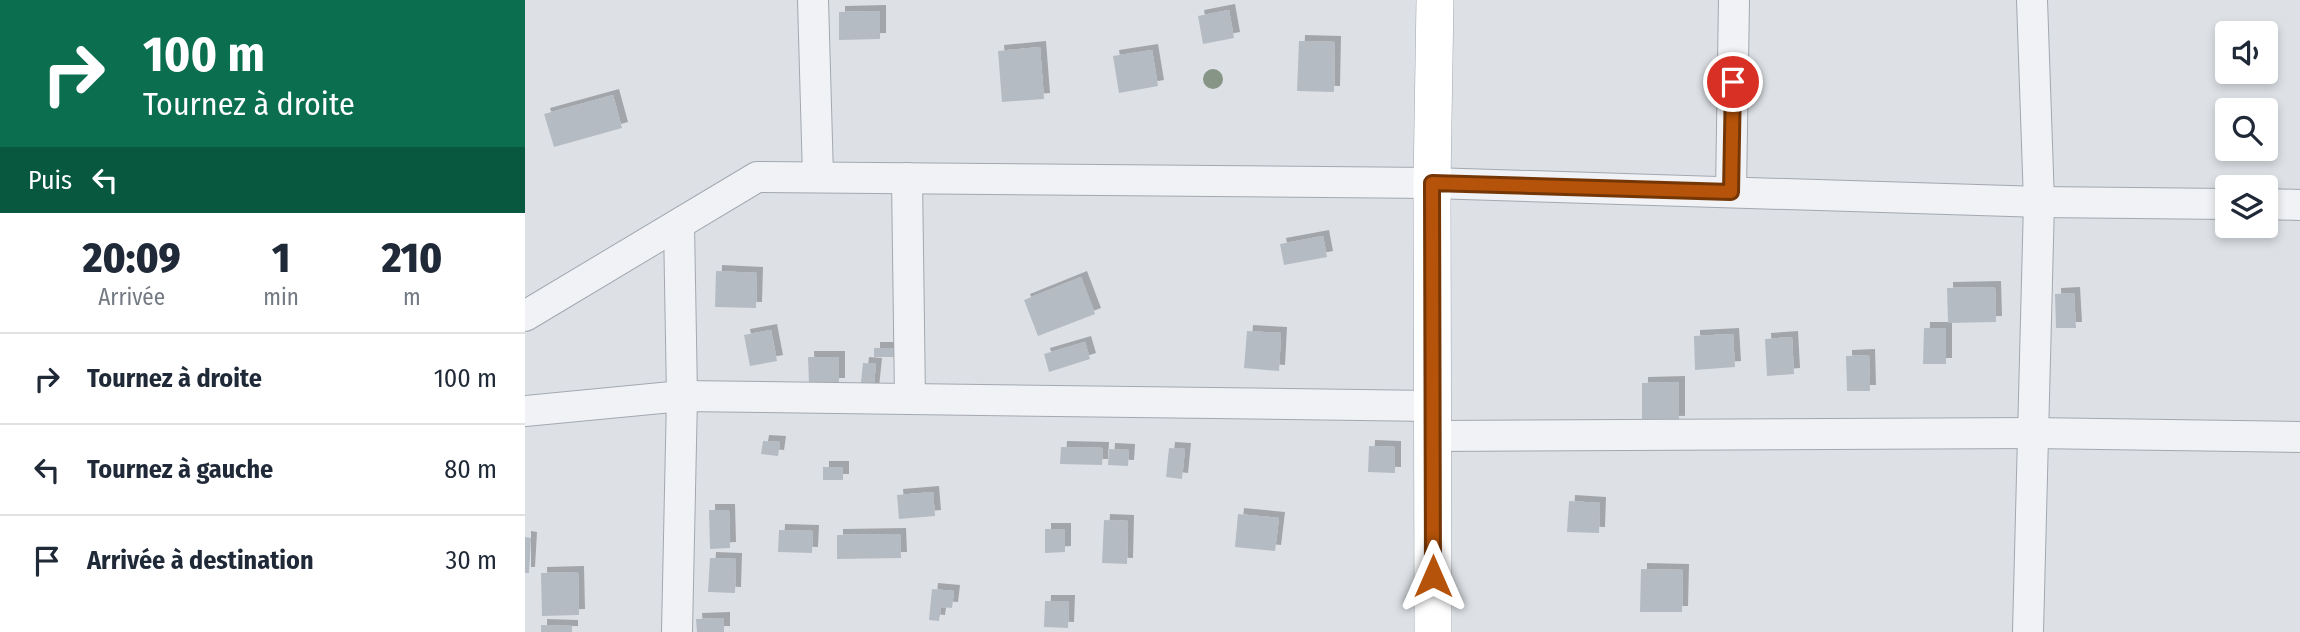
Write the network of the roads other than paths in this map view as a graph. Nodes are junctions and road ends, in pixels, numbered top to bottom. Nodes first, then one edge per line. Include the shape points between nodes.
1 (813, 0) edge
2 (1435, 0) edge
3 (1734, 0) edge
4 (2032, 0) edge
5 (818, 177) junction
6 (907, 178) junction
7 (1432, 183) junction
8 (1731, 192) junction
9 (2039, 202) junction
10 (2215, 204) edge
11 (2278, 204) edge
12 (2300, 205) edge
13 (679, 225) junction
14 (525, 316) edge
15 (683, 396) junction
16 (910, 399) junction
17 (525, 411) edge
18 (1432, 421) junction
19 (2033, 433) junction
20 (2300, 436) edge
21 (677, 632) edge
22 (1433, 632) edge
23 (2028, 632) edge

1 - 5 street
2 - 7 main road
3 - 8 street
4 - 9 street
5 - 6 street
5 - 13 street via 757,177
6 - 7 street
6 - 16 street
7 - 8 street
7 - 18 main road
8 - 9 street
9 - 10 street
9 - 19 street
11 - 12 street
13 - 14 street
13 - 15 street
15 - 16 street
15 - 17 street
15 - 21 street
16 - 18 street
18 - 19 street
18 - 22 main road
19 - 20 street
19 - 23 street

